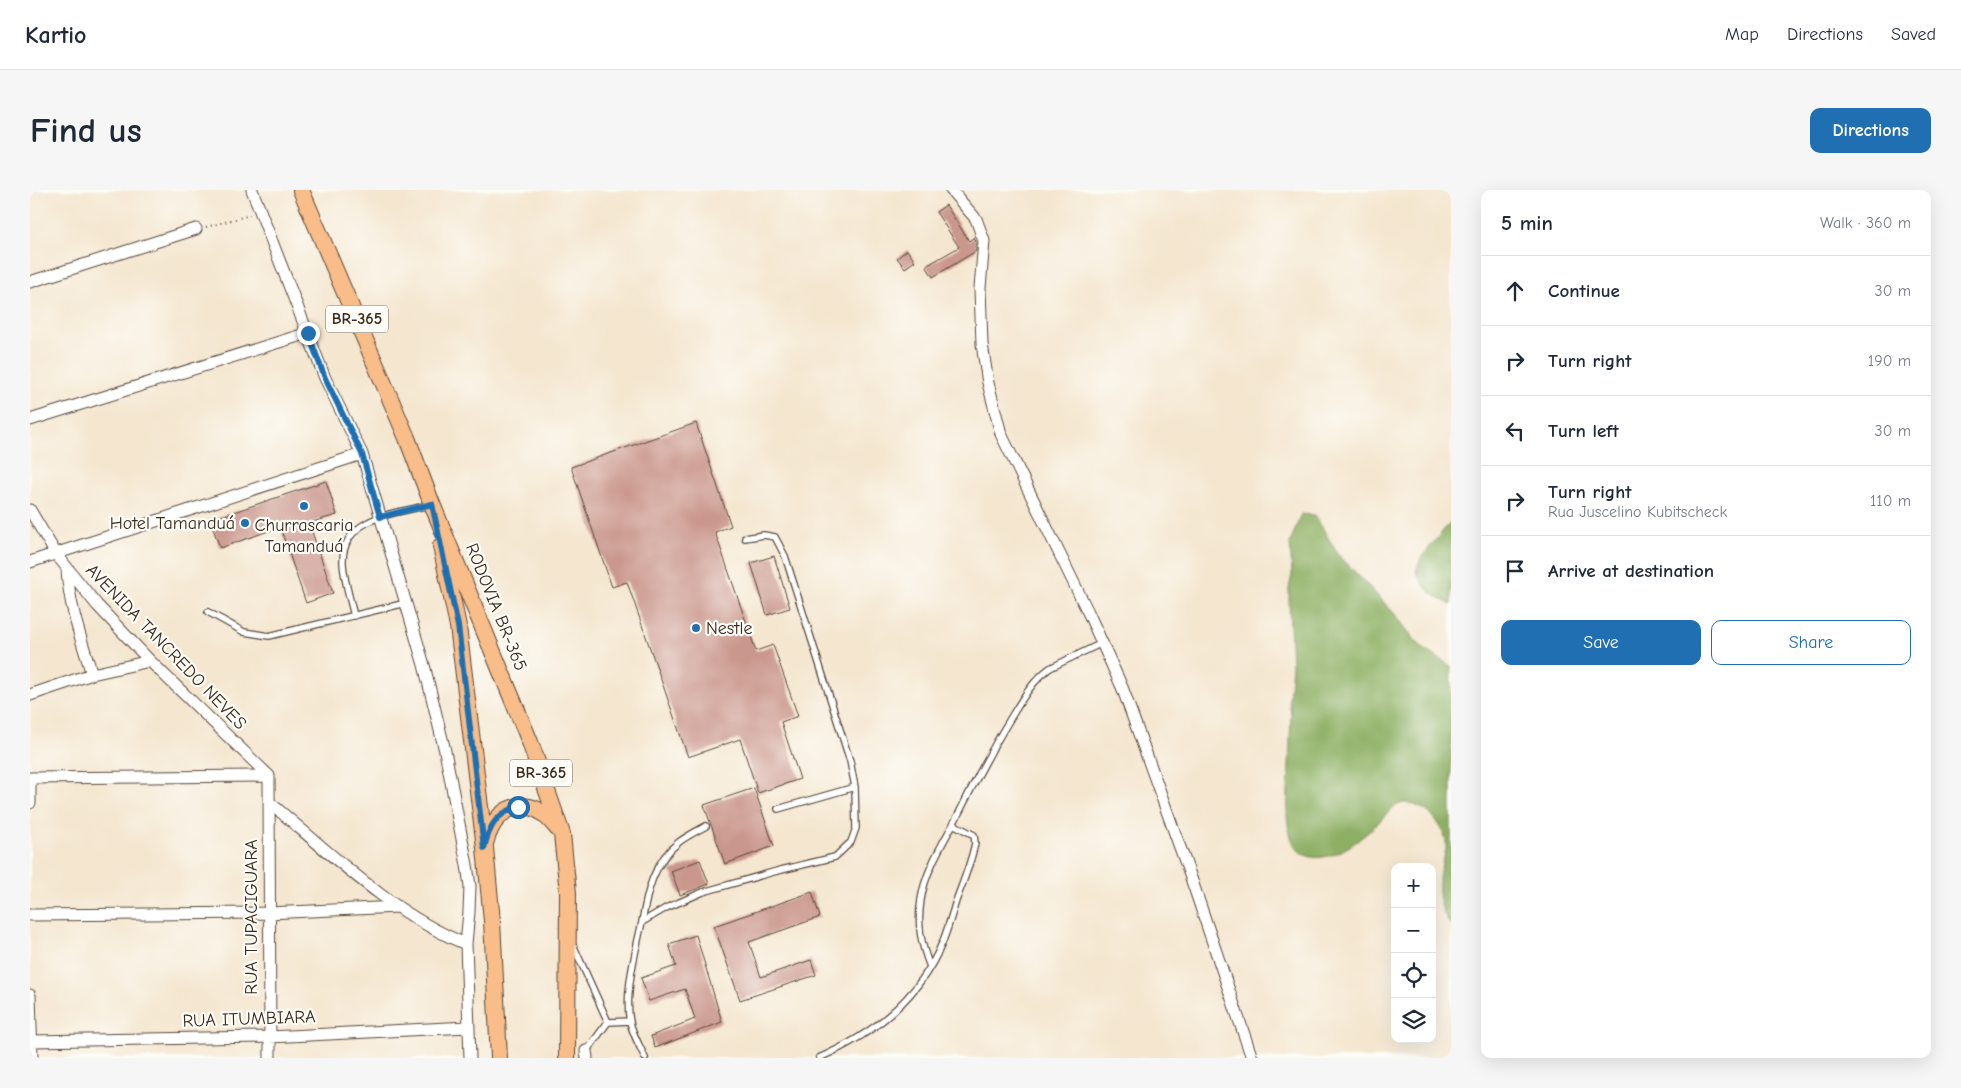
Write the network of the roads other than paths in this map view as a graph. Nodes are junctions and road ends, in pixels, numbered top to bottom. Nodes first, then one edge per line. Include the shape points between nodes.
1 (252, 190) edge
2 (301, 190) edge
3 (951, 190) edge
4 (196, 230) road end
5 (30, 282) edge
6 (308, 333) junction
7 (30, 420) edge
8 (362, 454) junction
9 (432, 504) junction
10 (30, 510) edge
11 (380, 517) junction
12 (745, 538) dead end
13 (56, 554) junction
14 (30, 562) edge
15 (67, 569) junction
16 (406, 603) junction
17 (208, 612) dead end
18 (354, 616) junction
19 (1102, 643) junction
20 (150, 661) junction
21 (92, 674) junction
22 (30, 694) edge
23 (269, 776) junction
24 (30, 778) edge
25 (855, 787) junction
26 (269, 802) junction
27 (30, 803) edge
28 (778, 809) dead end
29 (953, 824) junction
30 (706, 826) dead end
31 (562, 834) junction
32 (484, 848) junction
33 (398, 906) junction
34 (268, 913) junction
35 (30, 915) edge
36 (642, 922) junction
37 (568, 933) junction
38 (466, 944) junction
39 (930, 967) junction
40 (30, 995) edge
41 (630, 1021) junction
42 (608, 1022) junction
43 (468, 1027) junction
44 (269, 1037) junction
45 (30, 1041) edge
46 (585, 1056) edge
47 (32, 1058) edge
48 (270, 1058) edge
49 (470, 1058) edge
50 (499, 1058) edge
51 (567, 1058) edge
52 (645, 1058) edge
53 (819, 1058) edge
54 (1252, 1058) edge

1 - 6 street
2 - 9 main road, RODOVIA BR-365 / BR-365
3 - 19 street via 976,219 984,241 980,288 982,344 1001,434
4 - 5 street
6 - 7 street
6 - 8 street via 325,378
8 - 11 street
8 - 13 street
9 - 11 lane
9 - 31 main road, RODOVIA BR-365 / BR-365 via 530,742
9 - 32 main road, BR-365 via 458,626
10 - 13 street, AVENIDA TANCREDO NEVES
11 - 16 street
11 - 18 lane via 358,527 350,535 343,552
12 - 25 lane via 771,535 780,543 850,761
13 - 14 street
13 - 15 street, AVENIDA TANCREDO NEVES
15 - 20 street, AVENIDA TANCREDO NEVES
15 - 21 street via 68,594
16 - 18 lane
16 - 38 street via 446,751 463,838 470,886
17 - 18 lane via 244,632 269,636
19 - 29 lane via 1050,668 1034,683 992,748
19 - 54 street via 1122,687 1190,875
20 - 21 street
20 - 23 street, AVENIDA TANCREDO NEVES
21 - 22 street
23 - 24 street
23 - 26 street, RUA TUPACIGUARA
24 - 27 street
25 - 28 lane
25 - 36 lane via 856,828 851,842 836,857 703,892
26 - 33 street
26 - 34 street, RUA TUPACIGUARA
29 - 39 lane via 930,869 921,898 918,924
29 - 39 lane via 971,832 975,843 943,942
30 - 36 lane via 678,843 664,857 647,893
31 - 32 main road, BR-365 via 539,811 518,807 496,818
31 - 37 main road, RODOVIA BR-365 / BR-365
32 - 50 main road, BR-365 via 492,921
33 - 34 street
33 - 38 street via 428,927
34 - 35 street
34 - 44 street, RUA TUPACIGUARA
36 - 41 lane via 633,964
37 - 42 lane
37 - 51 main road, RODOVIA BR-365 / BR-365
38 - 43 street
39 - 53 lane via 900,1007 842,1048
40 - 45 street
41 - 42 lane
41 - 52 lane
42 - 46 lane
43 - 44 street, RUA ITUMBIARA
43 - 49 street
44 - 45 street, RUA ITUMBIARA
44 - 48 street, RUA TUPACIGUARA
45 - 47 street

